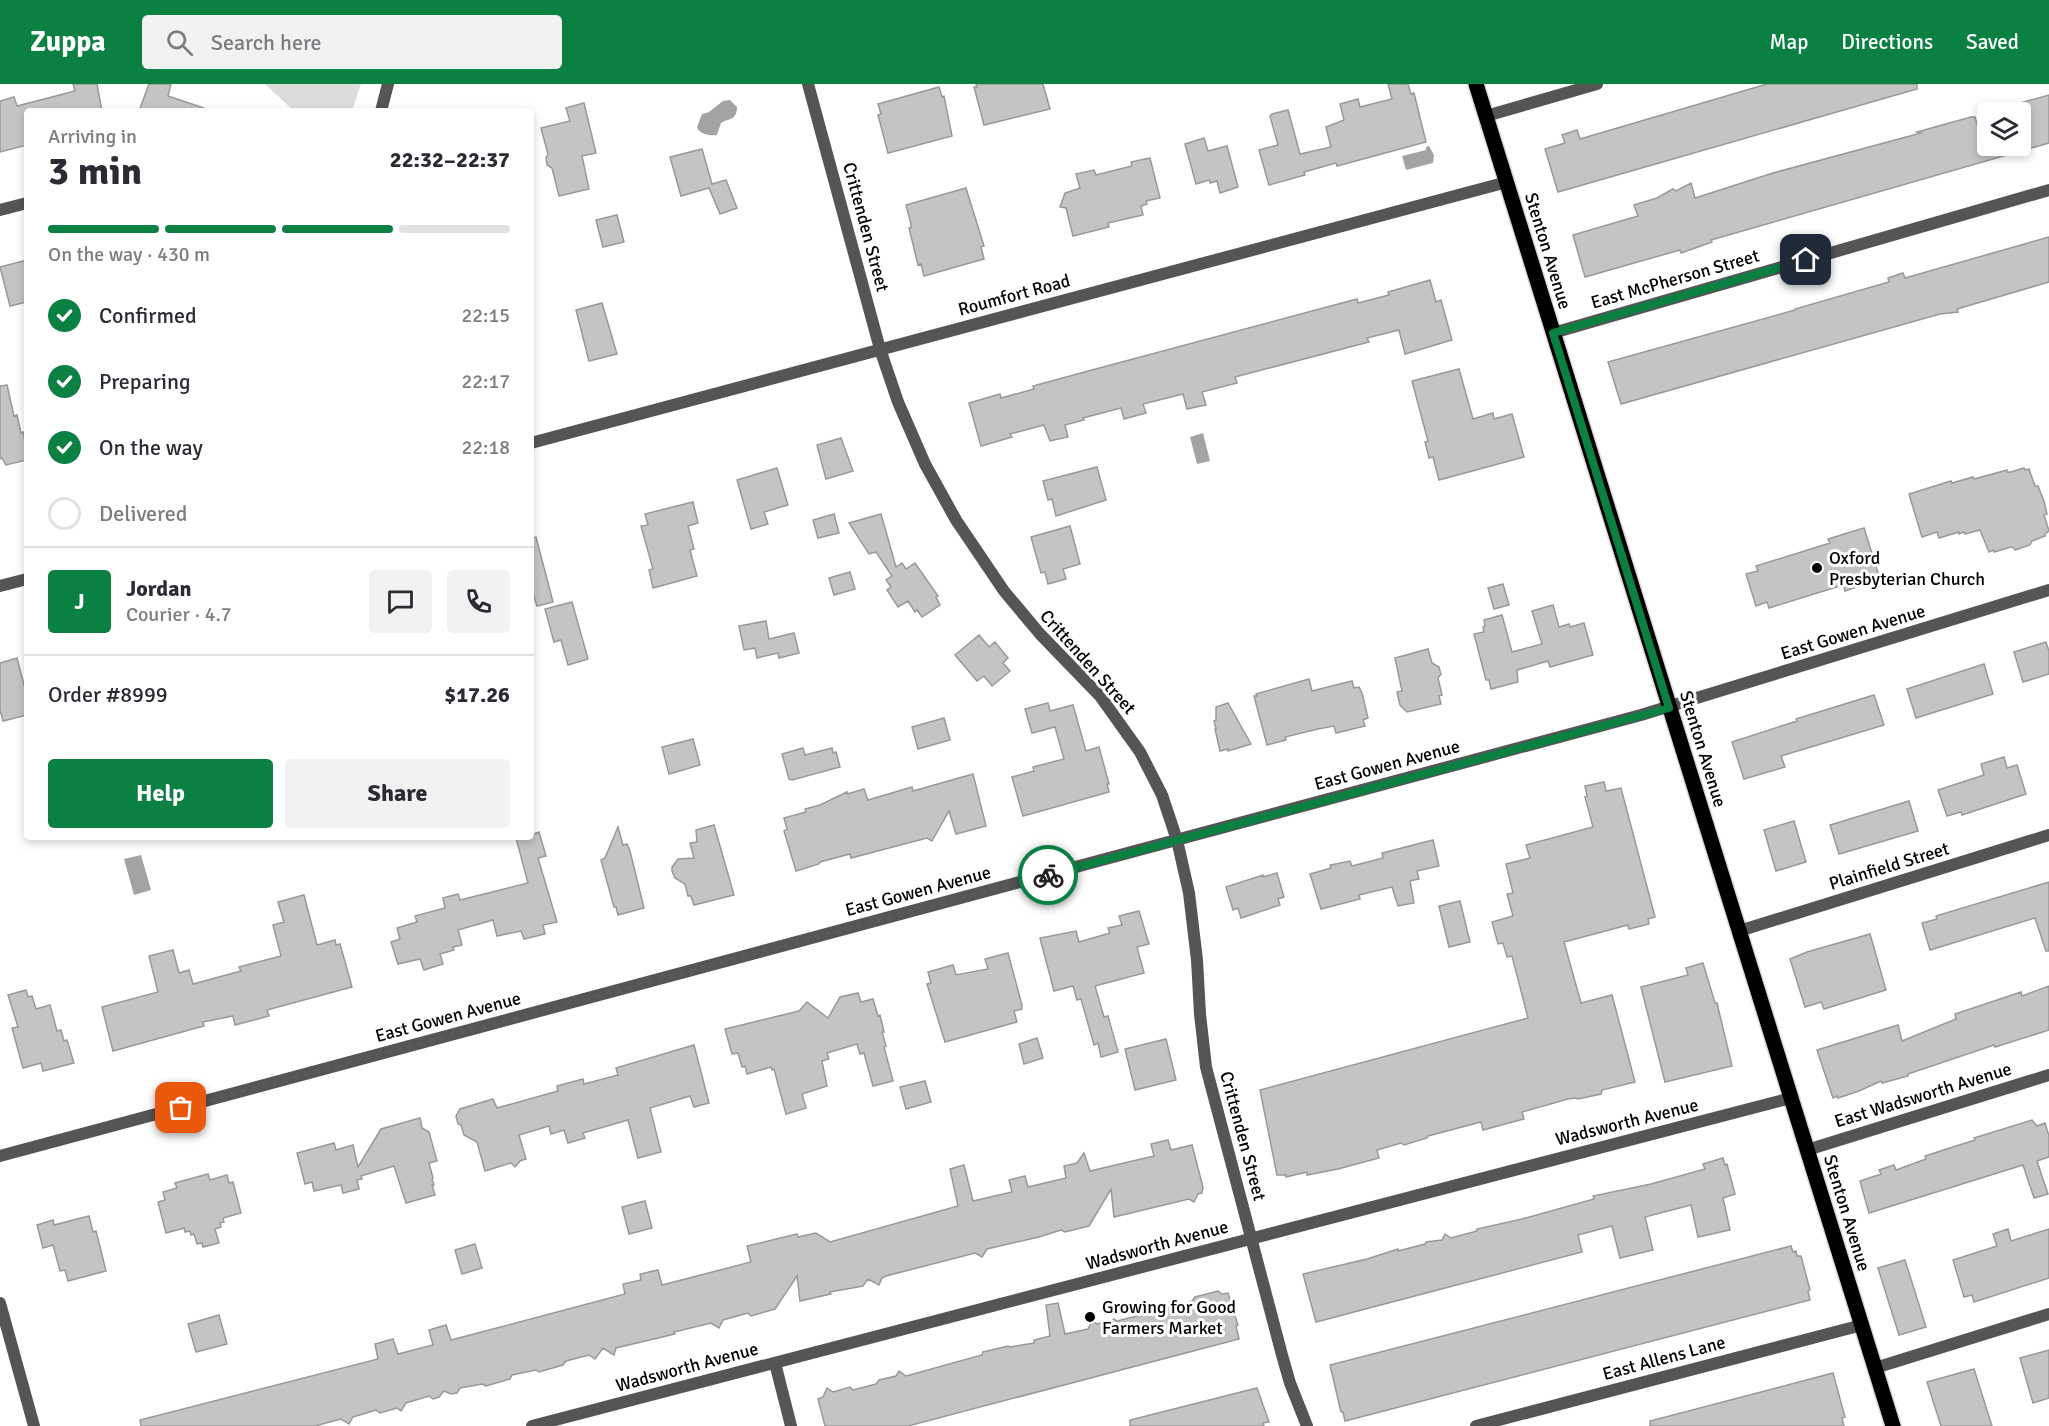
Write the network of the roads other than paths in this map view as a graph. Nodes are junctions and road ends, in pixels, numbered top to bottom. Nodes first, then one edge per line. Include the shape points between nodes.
1 (388, 84) edge
2 (808, 84) edge
3 (1476, 84) edge
4 (1597, 84) edge
5 (382, 108) edge
6 (1486, 116) junction
7 (1507, 182) junction
8 (2049, 190) edge
9 (24, 204) edge
10 (0, 210) edge
11 (1553, 333) junction
12 (880, 349) junction
13 (534, 442) edge
14 (24, 580) edge
15 (0, 586) edge
16 (2049, 590) edge
17 (1669, 708) junction
18 (2049, 835) edge
19 (1176, 840) junction
20 (1739, 931) junction
21 (2049, 1075) edge
22 (1791, 1098) junction
23 (1807, 1150) junction
24 (0, 1156) edge
25 (1251, 1238) junction
26 (0, 1304) edge
27 (2049, 1314) edge
28 (1862, 1325) junction
29 (775, 1363) junction
30 (1875, 1368) junction
31 (34, 1426) edge
32 (532, 1426) edge
33 (791, 1426) edge
34 (1307, 1426) edge
35 (1476, 1426) edge
36 (1893, 1426) edge

1 - 5 street
2 - 12 street, Crittenden Street
3 - 6 main road, Stenton Avenue
4 - 6 street
6 - 7 main road, Stenton Avenue
7 - 11 main road, Stenton Avenue
7 - 12 street, Roumfort Road
8 - 11 street, East McPherson Street
9 - 10 street
11 - 17 main road, Stenton Avenue
12 - 13 street, Roumfort Road
12 - 19 street, Crittenden Street via 912,435 956,520 1004,591 1100,696 1127,733 1156,780
14 - 15 street
16 - 17 street, East Gowen Avenue
17 - 19 street, East Gowen Avenue
17 - 20 main road, Stenton Avenue
18 - 20 street, Plainfield Street
19 - 24 street, East Gowen Avenue
19 - 25 street, Crittenden Street via 1192,914 1206,1067
20 - 22 main road, Stenton Avenue
21 - 23 street, East Wadsworth Avenue
22 - 23 main road, Stenton Avenue
22 - 25 street, Wadsworth Avenue
23 - 28 main road, Stenton Avenue
25 - 29 street, Wadsworth Avenue
25 - 34 street, Crittenden Street via 1290,1383
26 - 31 street
27 - 30 street
28 - 30 main road, Stenton Avenue
28 - 35 street, East Allens Lane
29 - 32 street, Wadsworth Avenue
29 - 33 street
30 - 36 main road, Stenton Avenue

